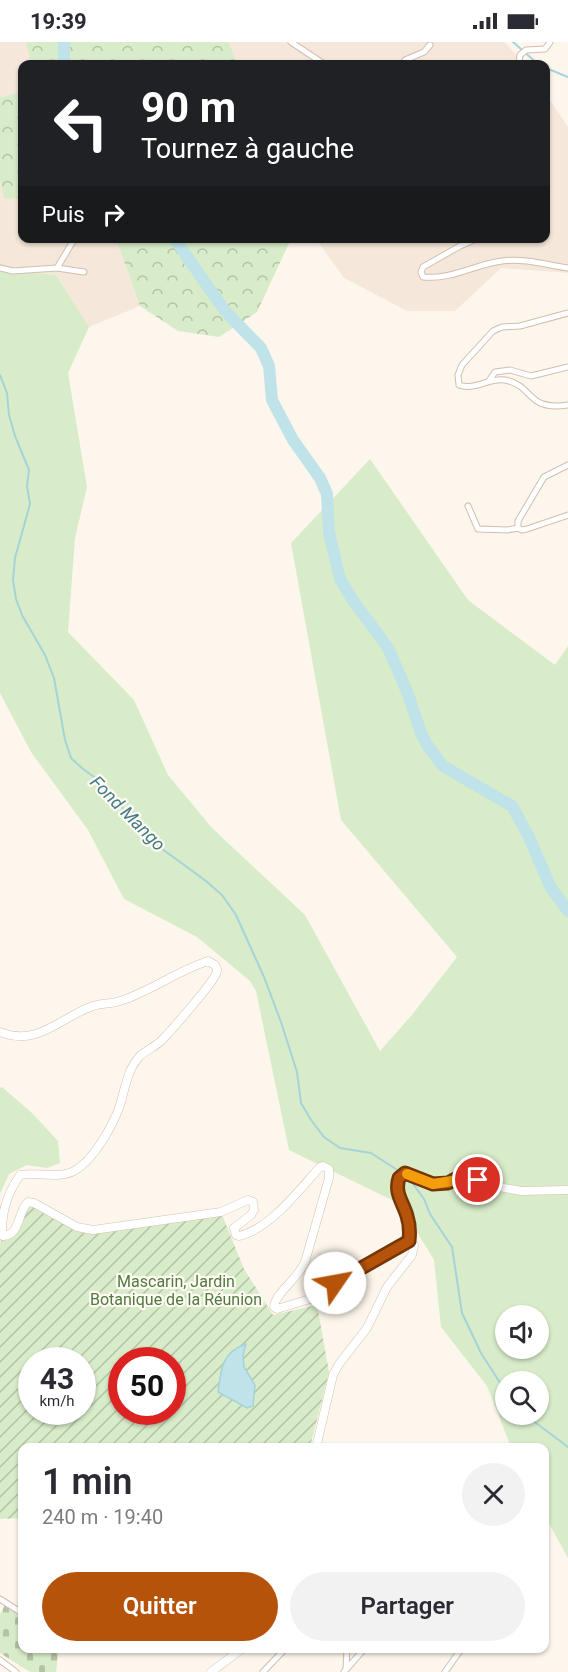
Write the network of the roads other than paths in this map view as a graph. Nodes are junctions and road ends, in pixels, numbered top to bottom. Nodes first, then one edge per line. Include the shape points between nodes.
1 (291, 42) edge
2 (550, 42) edge
3 (430, 45) dead end
4 (318, 60) edge
5 (405, 60) edge
6 (519, 60) edge
7 (72, 243) edge
8 (467, 243) edge
9 (0, 268) edge
10 (57, 268) junction
11 (568, 268) edge
12 (84, 272) dead end
13 (568, 313) edge
14 (568, 368) edge
15 (489, 381) junction
16 (568, 405) edge
17 (568, 465) edge
18 (468, 506) dead end
19 (568, 515) edge
20 (518, 528) junction
21 (0, 1032) edge
22 (568, 1190) edge
23 (2, 1240) edge
24 (409, 1241) junction
25 (317, 1443) edge
26 (0, 1599) edge
27 (18, 1610) edge
28 (236, 1653) edge
29 (281, 1653) edge
30 (347, 1653) edge
31 (361, 1653) edge
32 (458, 1653) edge
33 (0, 1660) edge
34 (345, 1671) edge
35 (16, 1672) edge
36 (211, 1672) edge
37 (263, 1672) edge
38 (445, 1672) edge

1 - 4 street
2 - 6 street via 545,49 526,50
3 - 5 street
7 - 10 street
8 - 11 street via 423,267 423,277 443,276 501,261
9 - 10 street
10 - 12 street
13 - 15 street via 502,327 487,336 458,375 462,386
14 - 15 street via 531,376 510,370 495,372
15 - 16 street via 513,382 540,404
17 - 20 street via 544,477 518,521
18 - 20 street via 478,529
19 - 20 street via 527,529
21 - 23 main road via 20,1038 36,1035 94,1006 120,1002 193,966 208,961 217,970 161,1041 139,1057 126,1080 107,1134 86,1161 73,1172 20,1175 3,1210
22 - 24 main road via 504,1189 466,1177 433,1184 405,1173 399,1178 397,1193 407,1215
23 - 24 main road via 14,1232 28,1202 77,1227 93,1230 221,1212 248,1200 253,1202 254,1210 234,1228 236,1235 246,1235 284,1207 323,1166 329,1169 329,1178 305,1262 301,1272 279,1294 274,1307 310,1299
24 - 25 main road via 414,1245 412,1255 387,1287 368,1328 333,1375
26 - 27 street
28 - 36 main road
29 - 37 street
30 - 34 street
31 - 34 street
32 - 38 street
33 - 35 street

